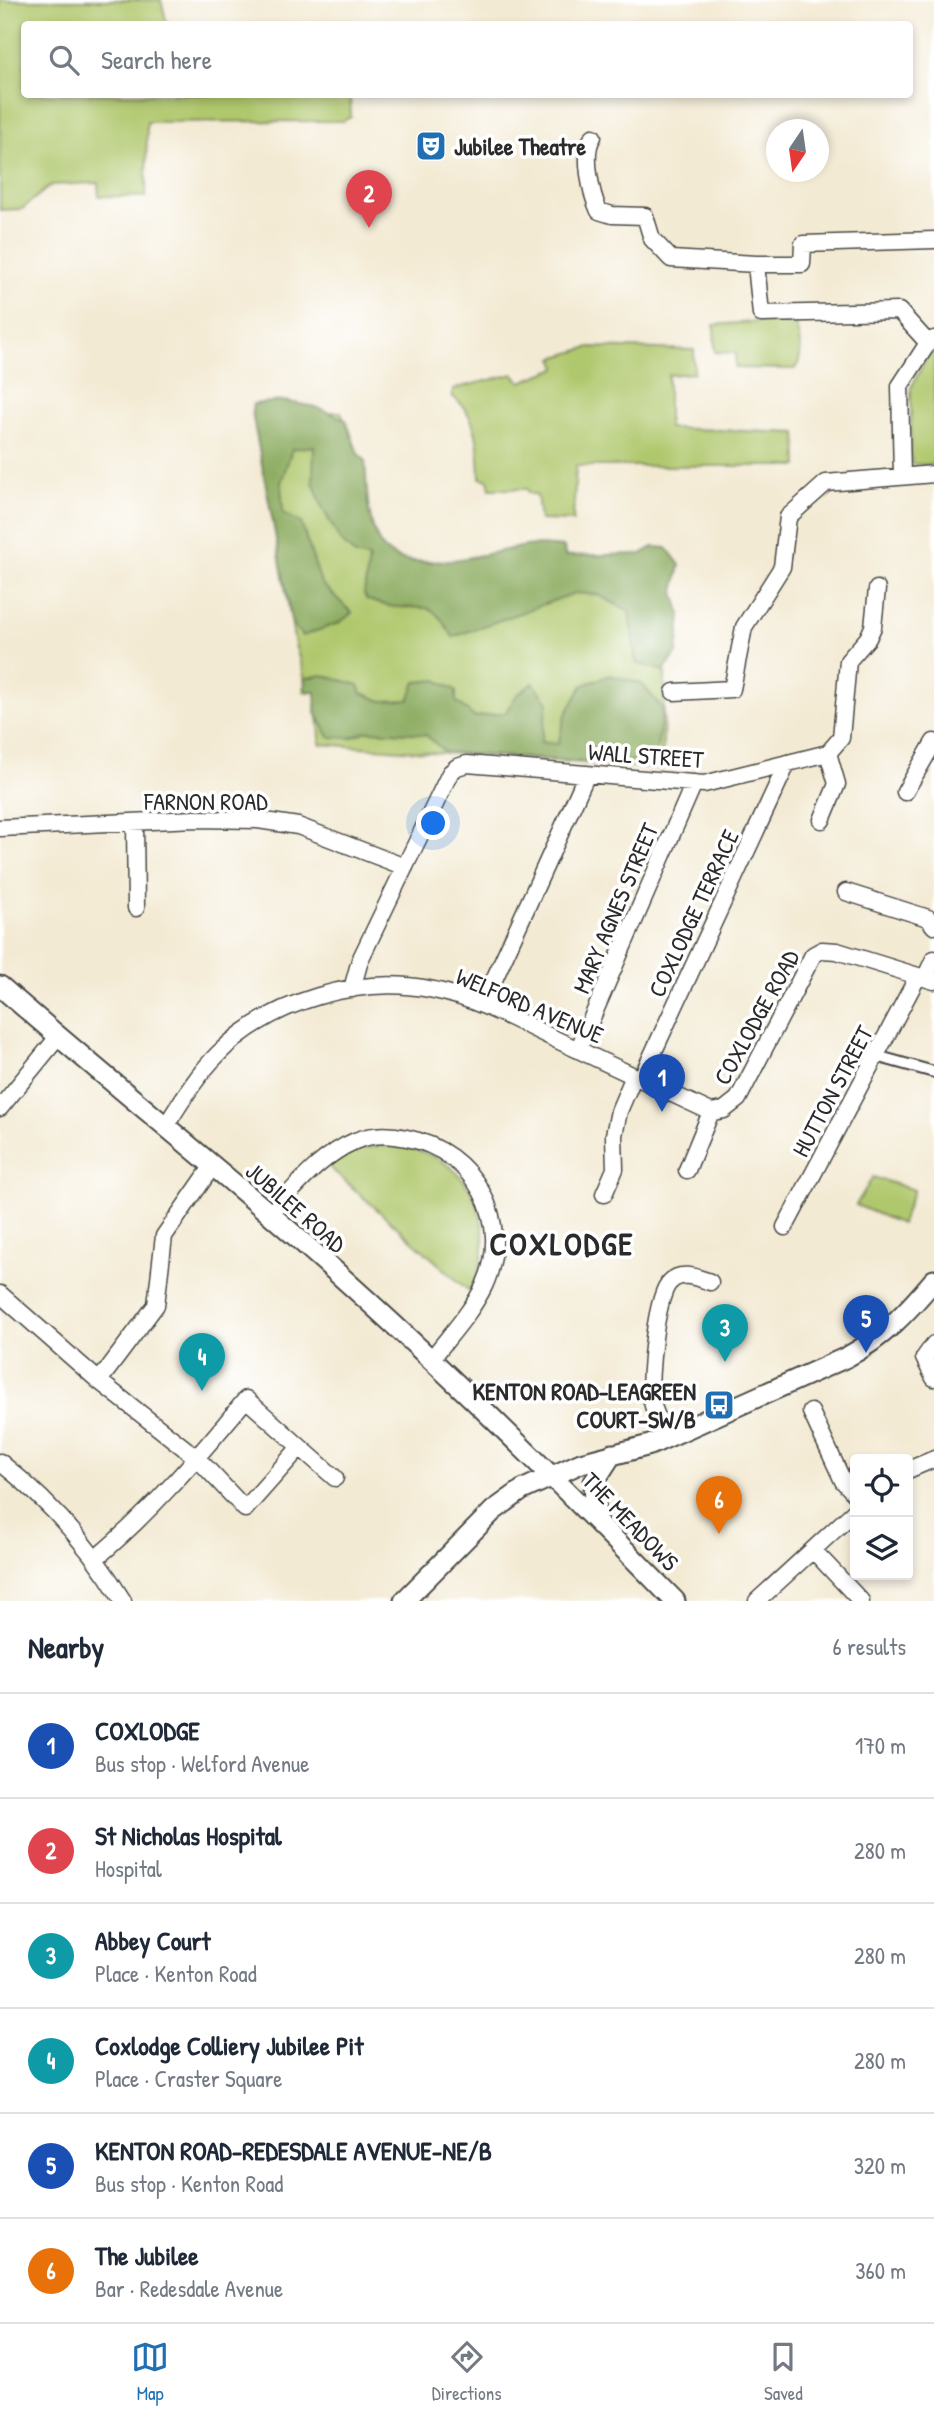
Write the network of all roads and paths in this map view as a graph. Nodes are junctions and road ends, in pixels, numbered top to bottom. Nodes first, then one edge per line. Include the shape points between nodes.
1 (593, 137) dead end
2 (934, 240) edge
3 (756, 264) junction
4 (931, 341) edge
5 (934, 474) edge
6 (902, 476) junction
7 (877, 589) dead end
8 (674, 692) dead end
9 (934, 742) edge
10 (828, 754) junction
11 (786, 766) junction
12 (587, 774) junction
13 (694, 783) junction
14 (905, 792) dead end
15 (822, 820) dead end
16 (135, 823) junction
17 (0, 828) edge
18 (405, 867) junction
19 (846, 892) dead end
20 (136, 908) dead end
21 (934, 926) edge
22 (934, 958) edge
23 (926, 978) edge
24 (0, 986) edge
25 (352, 989) junction
26 (483, 1004) junction
27 (58, 1037) junction
28 (578, 1050) junction
29 (876, 1056) junction
30 (934, 1072) edge
31 (638, 1078) junction
32 (0, 1108) edge
33 (711, 1112) junction
34 (165, 1127) junction
35 (212, 1167) junction
36 (687, 1170) dead end
37 (604, 1194) dead end
38 (270, 1214) junction
39 (785, 1227) dead end
40 (934, 1280) edge
41 (710, 1282) dead end
42 (0, 1294) edge
43 (934, 1344) edge
44 (431, 1360) junction
45 (934, 1378) edge
46 (99, 1381) junction
47 (811, 1412) dead end
48 (667, 1438) junction
49 (300, 1447) junction
50 (612, 1454) junction
51 (197, 1458) junction
52 (934, 1459) edge
53 (0, 1462) edge
54 (913, 1468) edge
55 (552, 1475) junction
56 (335, 1478) dead end
57 (850, 1489) edge
58 (850, 1516) edge
59 (596, 1520) junction
60 (813, 1550) junction
61 (95, 1559) junction
62 (123, 1601) edge
63 (404, 1601) edge
64 (676, 1601) edge
65 (757, 1601) edge
66 (861, 1601) edge

1 - 3 street via 586,150 592,197 599,211 645,216 653,239 671,259
2 - 3 street via 803,244 802,264
3 - 4 street via 761,314 899,311
4 - 6 street via 900,386
5 - 6 street
6 - 8 street via 826,483 788,517 782,567 744,627 732,689
7 - 10 street via 873,627 848,661 841,738
9 - 14 street
10 - 11 street, WALL STREET
10 - 15 street via 837,784
11 - 13 street, WALL STREET
11 - 31 street, COXLODGE TERRACE
12 - 13 street, WALL STREET
12 - 18 street, WALL STREET via 467,764 457,767
12 - 26 street
13 - 28 street, MARY AGNES STREET
16 - 17 street, FARNON ROAD
16 - 18 street, FARNON ROAD via 225,819 298,826
16 - 20 street
18 - 25 street via 360,960
19 - 21 street via 928,918
22 - 23 street, HUTTON STREET
23 - 29 street, HUTTON STREET
23 - 33 street, COXLODGE ROAD via 822,950 808,963 738,1099 724,1110
24 - 27 street, JUBILEE ROAD
25 - 26 street, WELFORD AVENUE via 432,989
25 - 34 street, WELFORD AVENUE via 300,1003 239,1035 190,1088
26 - 28 street, WELFORD AVENUE
27 - 32 street
27 - 34 street, JUBILEE ROAD
28 - 31 street, WELFORD AVENUE
29 - 30 street
29 - 39 street, HUTTON STREET
31 - 33 street, WELFORD AVENUE
31 - 37 street, COXLODGE TERRACE via 619,1111 615,1169
33 - 36 street, COXLODGE ROAD
34 - 35 street, JUBILEE ROAD
35 - 38 street, JUBILEE ROAD
35 - 46 street via 164,1236 156,1304
38 - 44 street, JUBILEE ROAD
38 - 44 street via 326,1157 356,1140 390,1134 426,1142 455,1157 478,1183 492,1217 492,1252 485,1284
40 - 48 street via 899,1322 876,1341
41 - 48 street via 691,1275 678,1277 664,1291 651,1396
42 - 46 street
43 - 45 street via 924,1358
44 - 55 street, JUBILEE ROAD
46 - 51 street
47 - 57 street
48 - 50 street
49 - 51 street via 246,1399
49 - 51 street via 245,1508
49 - 56 street
50 - 55 street
50 - 59 street via 594,1482
51 - 61 street via 132,1528
52 - 54 street
53 - 61 street via 51,1509
55 - 59 street, THE MEADOWS
55 - 63 street via 493,1511
58 - 60 street
59 - 64 street, THE MEADOWS
60 - 65 street
60 - 66 street
61 - 62 street

